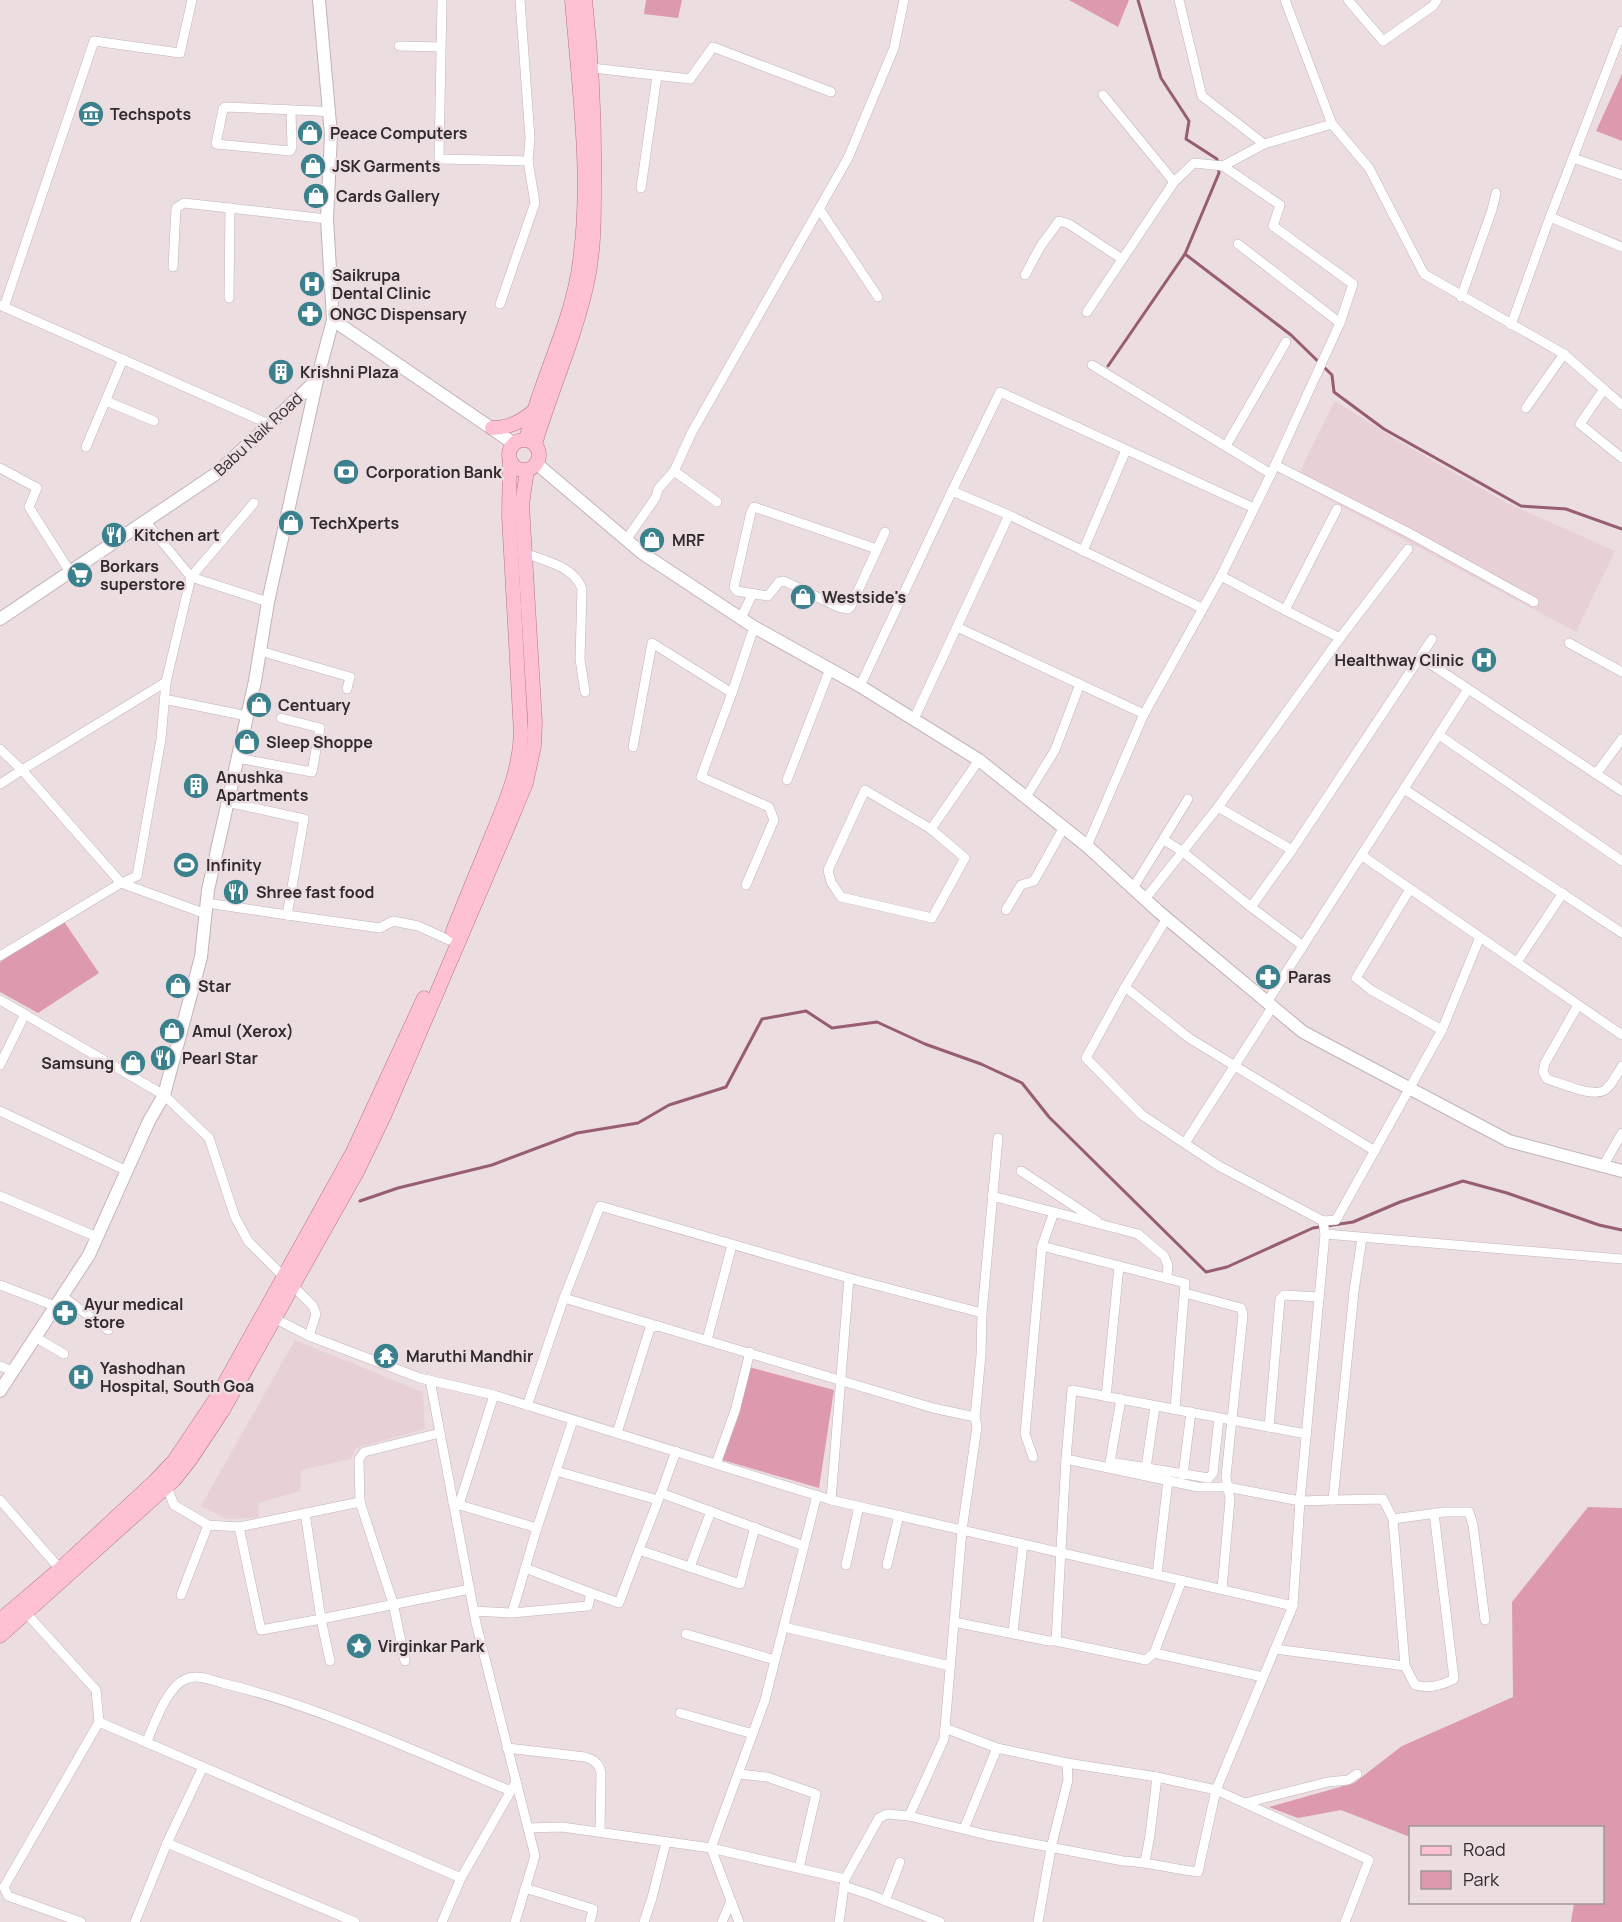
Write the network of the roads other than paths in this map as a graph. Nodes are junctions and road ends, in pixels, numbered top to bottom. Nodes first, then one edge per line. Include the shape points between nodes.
1 (192, 0) edge
2 (319, 0) edge
3 (442, 0) edge
4 (520, 0) edge
5 (573, 0) edge
6 (585, 0) edge
7 (904, 0) edge
8 (1179, 0) edge
9 (1285, 0) edge
10 (1348, 0) edge
11 (1437, 0) edge
12 (1622, 31) edge
13 (399, 46) dead end
14 (440, 47) junction
15 (592, 68) junction
16 (657, 76) junction
17 (831, 92) dead end
18 (1103, 94) dead end
19 (291, 110) junction
20 (329, 112) junction
21 (1332, 124) junction
22 (1264, 144) junction
23 (1573, 158) junction
24 (528, 161) junction
25 (1223, 166) junction
26 (1622, 175) edge
27 (1174, 182) junction
28 (641, 188) dead end
29 (1496, 193) dead end
30 (230, 208) junction
31 (820, 210) junction
32 (1550, 217) junction
33 (327, 219) junction
34 (1238, 244) dead end
35 (1622, 247) edge
36 (1122, 259) junction
37 (173, 267) dead end
38 (1025, 275) dead end
39 (878, 297) dead end
40 (1461, 297) junction
41 (229, 298) dead end
42 (500, 304) dead end
43 (2, 306) edge
44 (1087, 312) dead end
45 (333, 320) junction
46 (1340, 323) junction
47 (1511, 325) junction
48 (1286, 342) dead end
49 (1564, 354) junction
50 (123, 359) junction
51 (1092, 365) dead end
52 (316, 380) junction
53 (1604, 389) junction
54 (106, 401) junction
55 (1622, 405) edge
56 (1526, 408) dead end
57 (536, 410) junction
58 (154, 421) dead end
59 (269, 424) junction
60 (492, 428) junction
61 (525, 442) junction
62 (1226, 446) junction
63 (86, 447) dead end
64 (1126, 450) junction
65 (1622, 458) edge
66 (510, 460) junction
67 (532, 467) junction
68 (0, 468) edge
69 (1273, 470) junction
70 (674, 471) junction
71 (952, 491) junction
72 (717, 502) dead end
73 (254, 503) dead end
74 (1254, 508) junction
75 (1337, 509) dead end
76 (1009, 515) junction
77 (145, 521) junction
78 (885, 532) dead end
79 (626, 540) junction
80 (877, 549) junction
81 (1408, 549) dead end
82 (1083, 551) junction
83 (524, 553) junction
84 (70, 572) junction
85 (1221, 576) junction
86 (191, 578) junction
87 (752, 595) junction
88 (267, 602) junction
89 (1534, 602) dead end
90 (1202, 608) junction
91 (1285, 610) junction
92 (741, 618) junction
93 (0, 619) edge
94 (754, 627) junction
95 (957, 627) junction
96 (1340, 638) junction
97 (1432, 639) dead end
98 (1569, 643) dead end
99 (260, 651) junction
100 (1420, 657) junction
101 (830, 669) junction
102 (1622, 672) edge
103 (166, 682) junction
104 (1080, 684) junction
105 (860, 686) junction
106 (347, 689) dead end
107 (1468, 689) junction
108 (585, 693) dead end
109 (732, 693) junction
110 (164, 699) junction
111 (1144, 714) junction
112 (247, 716) junction
113 (281, 718) dead end
114 (914, 719) junction
115 (1438, 735) junction
116 (1622, 739) edge
117 (633, 747) dead end
118 (0, 748) edge
119 (237, 758) junction
120 (979, 760) junction
121 (22, 770) junction
122 (1596, 774) junction
123 (787, 780) dead end
124 (0, 784) edge
125 (1404, 789) junction
126 (1622, 791) edge
127 (1026, 797) junction
128 (1188, 799) dead end
129 (227, 802) junction
130 (1218, 807) junction
131 (1064, 827) junction
132 (931, 829) junction
133 (1164, 840) junction
134 (1087, 846) junction
135 (1292, 850) junction
136 (1183, 852) junction
137 (1361, 855) junction
138 (1622, 861) edge
139 (121, 883) junction
140 (746, 885) dead end
141 (1133, 888) junction
142 (1410, 889) junction
143 (1563, 893) junction
144 (1145, 898) junction
145 (1251, 907) junction
146 (206, 909) junction
147 (1006, 910) dead end
148 (287, 915) junction
149 (1167, 918) junction
150 (1622, 933) edge
151 (1480, 937) junction
152 (449, 939) junction
153 (1303, 946) junction
154 (0, 956) edge
155 (1517, 962) junction
156 (1125, 987) junction
157 (0, 1000) edge
158 (1270, 1004) junction
159 (1578, 1005) junction
160 (25, 1014) junction
161 (1442, 1030) junction
162 (1622, 1035) edge
163 (0, 1065) edge
164 (1235, 1066) junction
165 (1622, 1066) edge
166 (1410, 1088) junction
167 (164, 1095) junction
168 (0, 1111) edge
169 (1622, 1133) edge
170 (998, 1138) dead end
171 (1185, 1143) junction
172 (1375, 1151) junction
173 (1603, 1166) junction
174 (127, 1171) junction
175 (1021, 1171) dead end
176 (1622, 1171) edge
177 (0, 1196) edge
178 (992, 1196) junction
179 (1054, 1212) junction
180 (1323, 1221) junction
181 (1104, 1225) junction
182 (1325, 1234) junction
183 (97, 1237) junction
184 (1362, 1238) junction
185 (732, 1245) junction
186 (1042, 1246) junction
187 (1622, 1259) edge
188 (1119, 1266) junction
189 (849, 1278) junction
190 (1167, 1278) junction
191 (288, 1280) junction
192 (0, 1285) edge
193 (1185, 1293) junction
194 (1319, 1297) junction
195 (564, 1298) junction
196 (59, 1301) junction
197 (982, 1313) junction
198 (274, 1318) junction
199 (659, 1326) junction
200 (108, 1330) dead end
201 (309, 1336) junction
202 (35, 1337) junction
203 (707, 1340) junction
204 (750, 1352) junction
205 (64, 1354) dead end
206 (0, 1366) edge
207 (13, 1371) junction
208 (841, 1379) junction
209 (430, 1380) junction
210 (0, 1391) edge
211 (494, 1395) junction
212 (1106, 1397) junction
213 (1121, 1399) junction
214 (527, 1406) junction
215 (1155, 1406) junction
216 (1175, 1409) junction
217 (1191, 1412) junction
218 (975, 1417) junction
219 (1219, 1418) junction
220 (573, 1420) junction
221 (1231, 1420) junction
222 (1269, 1427) junction
223 (440, 1432) junction
224 (617, 1433) junction
225 (1306, 1434) junction
226 (676, 1451) junction
227 (1034, 1457) dead end
228 (1066, 1459) junction
229 (716, 1464) junction
230 (1146, 1468) junction
231 (556, 1471) junction
232 (1183, 1474) junction
233 (1168, 1480) junction
234 (167, 1487) junction
235 (1227, 1487) junction
236 (817, 1495) junction
237 (659, 1496) junction
238 (0, 1500) edge
239 (831, 1500) junction
240 (1333, 1500) junction
241 (1300, 1501) junction
242 (360, 1502) junction
243 (456, 1504) junction
244 (859, 1506) junction
245 (711, 1511) junction
246 (305, 1513) junction
247 (1434, 1513) junction
248 (899, 1515) junction
249 (1393, 1519) junction
250 (208, 1525) junction
251 (239, 1527) junction
252 (755, 1527) junction
253 (537, 1528) junction
254 (962, 1530) junction
255 (1023, 1544) junction
256 (804, 1546) junction
257 (639, 1550) junction
258 (1061, 1552) junction
259 (846, 1565) dead end
260 (887, 1565) dead end
261 (690, 1567) junction
262 (525, 1568) junction
263 (60, 1569) junction
264 (1157, 1575) junction
265 (1182, 1580) junction
266 (470, 1589) junction
267 (1222, 1589) junction
268 (591, 1593) junction
269 (181, 1595) dead end
270 (393, 1605) junction
271 (1293, 1606) junction
272 (474, 1611) junction
273 (26, 1613) junction
274 (512, 1613) junction
275 (321, 1619) junction
276 (0, 1620) edge
277 (1485, 1620) dead end
278 (954, 1622) junction
279 (784, 1627) junction
280 (1013, 1632) junction
281 (686, 1634) dead end
282 (0, 1636) edge
283 (1056, 1641) junction
284 (1275, 1649) junction
285 (1154, 1653) junction
286 (775, 1660) junction
287 (405, 1661) dead end
288 (330, 1662) dead end
289 (950, 1666) junction
290 (1405, 1666) junction
291 (1263, 1677) junction
292 (680, 1713) dead end
293 (99, 1722) junction
294 (945, 1728) junction
295 (753, 1734) junction
296 (146, 1743) junction
297 (507, 1748) junction
298 (997, 1748) junction
299 (1067, 1763) junction
300 (203, 1767) junction
301 (739, 1774) junction
302 (1357, 1774) dead end
303 (1157, 1777) junction
304 (514, 1786) junction
305 (1216, 1790) junction
306 (1245, 1803) junction
307 (909, 1816) junction
308 (528, 1828) junction
309 (964, 1829) junction
310 (600, 1832) junction
311 (666, 1842) junction
312 (167, 1843) junction
313 (711, 1848) junction
314 (1051, 1848) junction
315 (900, 1862) dead end
316 (1144, 1862) junction
317 (799, 1868) junction
318 (461, 1878) junction
319 (844, 1882) junction
320 (525, 1888) junction
321 (731, 1901) junction
322 (885, 1901) junction
323 (81, 1922) edge
324 (135, 1922) edge
325 (355, 1922) edge
326 (442, 1922) edge
327 (514, 1922) edge
328 (590, 1922) edge
329 (644, 1922) edge
330 (722, 1922) edge
331 (739, 1922) edge
332 (839, 1922) edge
333 (940, 1922) edge
334 (1038, 1922) edge
335 (1345, 1922) edge

1 - 43 street via 180,53 94,41
2 - 20 main road, Babu Naik Road
3 - 14 street
4 - 24 street via 530,138
5 - 57 main road via 584,151 581,246 578,275 564,327
6 - 15 main road
7 - 31 street via 894,48 848,158
8 - 22 street via 1202,96
9 - 21 street
10 - 11 street via 1383,41
12 - 23 street
13 - 14 street
14 - 24 street via 439,159
15 - 16 street
15 - 61 main road via 595,137 592,252 587,284 579,313
16 - 17 street via 690,79 713,47
16 - 28 street
18 - 27 street
19 - 19 street via 224,107 216,144 290,151
19 - 20 street
20 - 33 main road, Babu Naik Road
21 - 22 street
21 - 40 street via 1369,168 1424,274
22 - 25 street
23 - 26 street
23 - 32 street
24 - 42 street via 535,203
25 - 27 street via 1194,163
25 - 46 street via 1280,205 1273,226 1353,284
27 - 36 street
29 - 40 street
30 - 33 street
30 - 37 street via 184,203 176,208
30 - 41 street
31 - 39 street
31 - 70 street via 692,432
32 - 35 street
32 - 47 street
33 - 45 main road, Babu Naik Road
34 - 46 street
36 - 38 street via 1059,221
36 - 44 street
40 - 47 street
43 - 50 street
45 - 52 main road, Babu Naik Road
45 - 60 main road
46 - 69 street
47 - 49 street
48 - 62 street
49 - 53 street
49 - 56 street
50 - 54 street
50 - 59 street
51 - 62 street
52 - 59 main road, Babu Naik Road
52 - 88 main road
53 - 55 street
53 - 65 street via 1580,424
54 - 58 street
54 - 63 street
57 - 60 main road via 509,426
57 - 61 main road
59 - 77 main road, Babu Naik Road via 217,473
60 - 61 main road
61 - 66 main road via 509,452
61 - 67 main road via 540,452
62 - 69 street
64 - 71 street via 1000,392
64 - 74 street
64 - 82 street
66 - 67 main road via 518,469
66 - 152 main road via 520,752 509,794
67 - 79 main road
67 - 83 main road via 522,505
68 - 84 street via 36,488 29,507
69 - 74 street
69 - 89 street via 1409,533
70 - 72 street
70 - 79 street
71 - 76 street
71 - 105 street
73 - 86 street
74 - 85 street
75 - 91 street
76 - 82 street
76 - 95 street
77 - 84 main road, Babu Naik Road
77 - 86 street
78 - 80 street
79 - 92 main road
80 - 87 street via 848,609 784,581 768,596
80 - 87 street via 754,507 734,584 737,591
81 - 96 street
82 - 90 street
83 - 108 street via 565,568 580,582 580,659
83 - 191 main road via 535,722 526,783 384,1116 358,1170
84 - 93 main road, Babu Naik Road
85 - 90 street
85 - 91 street
86 - 88 street
86 - 103 street
87 - 92 street
88 - 99 main road
90 - 111 street
91 - 96 street
92 - 94 main road
94 - 101 main road
94 - 109 street
95 - 104 street
95 - 114 street
96 - 130 street
97 - 100 street
98 - 102 street
99 - 106 street via 350,677
99 - 112 main road
100 - 107 street
100 - 135 street
101 - 105 main road
101 - 123 street
103 - 110 street
103 - 121 street
104 - 111 street
104 - 127 street via 1055,750
105 - 114 main road
107 - 115 street
107 - 122 street
109 - 117 street via 652,643
109 - 140 street via 701,777 769,807 774,820
110 - 112 street
110 - 139 street via 161,739 137,876
111 - 134 street
112 - 119 main road
113 - 119 street via 320,728 312,772
114 - 120 main road
115 - 125 street
115 - 138 street
116 - 122 street
118 - 121 street
119 - 129 main road
120 - 127 main road
120 - 132 street
121 - 124 street
121 - 139 street
122 - 126 street
125 - 137 street
125 - 143 street
127 - 131 main road
128 - 133 street
129 - 146 main road
129 - 148 street via 304,819
130 - 135 street
130 - 136 street
131 - 134 main road
131 - 147 street via 1034,881 1021,885
132 - 132 street via 865,790 828,870 831,882 841,897 932,918 965,858
133 - 136 street
133 - 141 street
134 - 141 main road
135 - 145 street
136 - 144 street
136 - 145 street
137 - 142 street
137 - 153 street
139 - 146 street
139 - 154 street
141 - 144 main road
142 - 151 street
142 - 161 street via 1356,978
143 - 150 street
143 - 155 street
144 - 149 main road
145 - 153 street
146 - 148 street
146 - 167 main road via 201,957
148 - 152 street via 380,928 393,921
149 - 156 street
149 - 158 main road
151 - 155 street
151 - 161 street
152 - 191 main road via 353,1152
153 - 158 street
155 - 159 street
156 - 164 street via 1190,1038
156 - 171 street via 1086,1058 1142,1115
157 - 160 street
158 - 164 street
158 - 166 main road via 1303,1032
159 - 162 street
159 - 165 street via 1545,1063 1543,1072 1547,1079 1600,1093
160 - 163 street
160 - 167 street
161 - 166 street
164 - 171 street
164 - 172 street
166 - 172 street
166 - 173 main road via 1509,1141
167 - 174 main road
167 - 191 street via 209,1138 248,1241
168 - 174 street
169 - 173 street
170 - 178 street
171 - 180 street
172 - 180 street via 1336,1220
173 - 176 main road
174 - 183 main road
175 - 181 street
177 - 183 street
178 - 179 street
178 - 197 street
179 - 181 street
179 - 186 street
180 - 182 street
181 - 190 street via 1138,1234 1155,1247 1168,1265
182 - 184 street
182 - 194 street
183 - 196 main road
184 - 187 street
184 - 240 street
185 - 189 street
185 - 195 street via 600,1206
185 - 203 street
186 - 188 street
186 - 227 street via 1025,1434
188 - 190 street
188 - 212 street
189 - 197 street
189 - 208 street
190 - 193 street via 1185,1283
191 - 198 main road
191 - 201 street via 313,1306 315,1314
191 - 263 main road via 174,1461
192 - 196 street
193 - 216 street
193 - 221 street via 1241,1308
194 - 222 street via 1290,1294 1280,1299
194 - 225 street
195 - 199 street
195 - 214 street
196 - 200 street
196 - 202 main road
197 - 218 street
198 - 201 street
198 - 234 main road via 223,1410
199 - 203 street
199 - 224 street via 650,1328
201 - 209 street
202 - 205 street
202 - 207 main road
203 - 204 street
204 - 208 street
204 - 229 street
206 - 207 street
207 - 210 main road
208 - 218 street
208 - 239 street
209 - 211 street
209 - 223 street
211 - 214 street
211 - 243 street
212 - 213 street
212 - 228 street via 1072,1390
213 - 215 street
213 - 230 street via 1110,1462
214 - 220 street
215 - 216 street
215 - 230 street
216 - 217 street
217 - 219 street
217 - 232 street
218 - 254 street via 977,1427
219 - 221 street
219 - 232 street via 1213,1473 1209,1478
220 - 224 street
220 - 231 street
221 - 222 street
221 - 235 street
222 - 225 street
223 - 242 street via 364,1452 359,1462
223 - 243 street
224 - 226 street
225 - 241 street
226 - 229 street
226 - 237 street
228 - 233 street
228 - 258 street
229 - 236 street
230 - 232 street
231 - 237 street
231 - 253 street
233 - 235 street
233 - 264 street
234 - 250 street via 174,1504
234 - 273 main road
235 - 241 street
235 - 267 street via 1230,1500
236 - 239 street
236 - 256 street
237 - 245 street
237 - 257 street
238 - 263 street
239 - 244 street
240 - 241 street
240 - 249 street via 1383,1499
241 - 271 street
242 - 246 street
242 - 270 street
243 - 253 street
243 - 266 street
244 - 248 street
244 - 259 street
245 - 252 street
245 - 261 street
246 - 251 street
246 - 275 street
247 - 249 street
247 - 277 street via 1469,1512
247 - 290 street via 1454,1679 1422,1687 1415,1685
248 - 254 street
248 - 260 street
249 - 290 street
250 - 251 street
250 - 269 street
251 - 275 street via 261,1630
252 - 256 street
252 - 261 street via 740,1584
253 - 262 street
254 - 255 street
254 - 278 street
255 - 258 street
255 - 280 street
256 - 279 street
257 - 261 street
257 - 268 street via 619,1603
258 - 264 street
258 - 283 street
262 - 268 street
262 - 274 street
263 - 276 main road
264 - 265 street
265 - 267 street
265 - 285 street
266 - 270 street
266 - 272 street
267 - 271 street
268 - 274 street via 588,1606
270 - 275 street
270 - 287 street
271 - 284 street
272 - 274 street
272 - 297 street
273 - 282 main road
273 - 293 street via 96,1690
275 - 288 street
278 - 280 street
278 - 289 street
279 - 286 street
279 - 289 street
280 - 283 street
281 - 286 street
283 - 285 street via 1146,1660
284 - 290 street
284 - 291 street
285 - 291 street
286 - 295 street
289 - 294 street
291 - 305 street
292 - 295 street
293 - 296 street
293 - 323 street via 4,1887 8,1896
294 - 298 street
294 - 307 street via 944,1739
295 - 301 street
296 - 300 street
296 - 304 street via 178,1683 198,1677 321,1713
297 - 304 street
297 - 310 street via 585,1757 596,1762 602,1773
298 - 299 street
298 - 309 street
299 - 303 street
299 - 314 street via 1068,1779
300 - 312 street
300 - 318 street
301 - 313 street
301 - 317 street via 767,1777 816,1794
302 - 306 street via 1348,1780
303 - 305 street
303 - 316 street
304 - 308 street
304 - 318 street
305 - 306 street
305 - 316 street via 1198,1872
306 - 335 street via 1369,1860
307 - 309 street
307 - 319 street via 887,1814 879,1818
308 - 310 street
308 - 320 street via 535,1856
309 - 314 street
310 - 311 street
311 - 313 street
311 - 329 street
312 - 324 street
312 - 325 street
313 - 317 street
313 - 321 street
314 - 316 street
314 - 334 street
315 - 322 street
317 - 319 street
318 - 326 street
319 - 322 street
319 - 332 street
320 - 327 street
320 - 328 street via 592,1909
321 - 330 street
321 - 331 street
322 - 333 street

